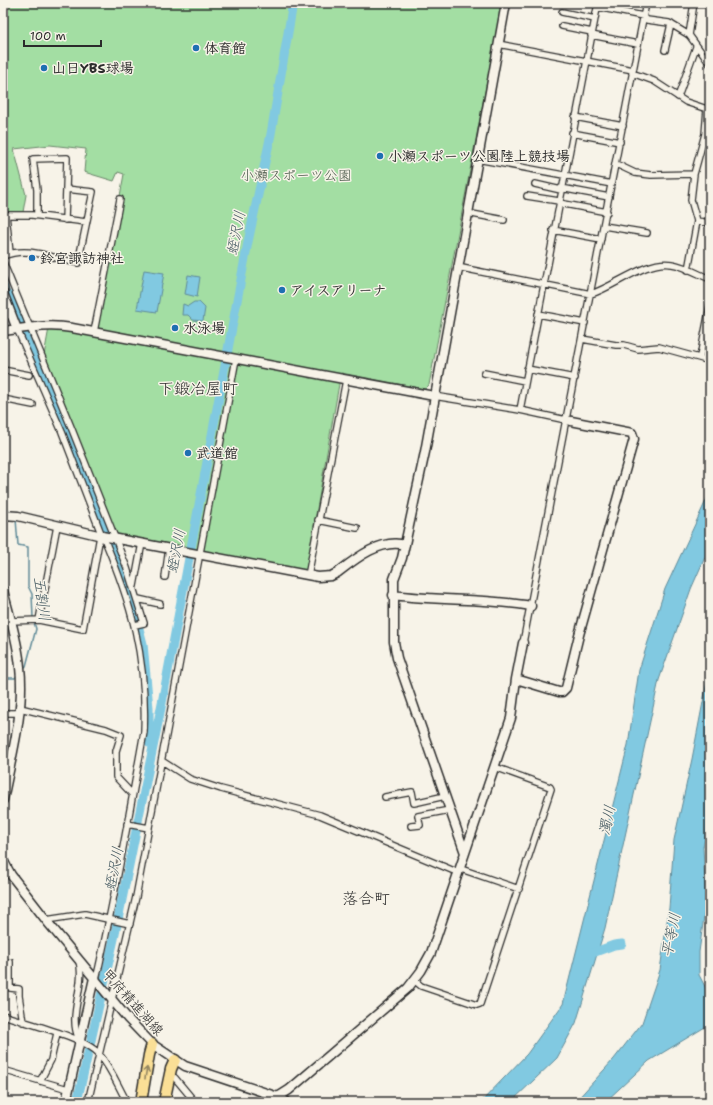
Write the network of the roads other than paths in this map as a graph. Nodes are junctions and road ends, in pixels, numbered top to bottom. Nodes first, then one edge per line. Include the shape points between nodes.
1 (506, 3) edge
2 (646, 3) edge
3 (694, 3) edge
4 (598, 5) edge
5 (562, 12) dead end
6 (643, 16) junction
7 (595, 19) junction
8 (670, 24) junction
9 (562, 26) dead end
10 (592, 33) junction
11 (689, 35) junction
12 (498, 44) junction
13 (638, 44) junction
14 (696, 47) junction
15 (665, 50) dead end
16 (586, 61) junction
17 (710, 64) edge
18 (633, 72) junction
19 (678, 97) junction
20 (708, 109) edge
21 (575, 117) junction
22 (622, 126) junction
23 (572, 133) junction
24 (620, 142) junction
25 (477, 159) junction
26 (616, 164) junction
27 (694, 174) junction
28 (564, 175) junction
29 (535, 184) dead end
30 (612, 184) junction
31 (66, 189) junction
32 (561, 189) junction
33 (527, 196) dead end
34 (610, 197) junction
35 (120, 199) dead end
36 (559, 202) junction
37 (606, 212) junction
38 (467, 213) junction
39 (37, 215) junction
40 (65, 220) junction
41 (504, 220) dead end
42 (697, 221) junction
43 (86, 222) junction
44 (710, 223) edge
45 (604, 226) junction
46 (553, 230) junction
47 (647, 233) dead end
48 (601, 240) junction
49 (10, 253) junction
50 (3, 256) edge
51 (3, 262) edge
52 (457, 267) junction
53 (688, 270) junction
54 (710, 279) edge
55 (544, 285) junction
56 (591, 294) junction
57 (4, 295) edge
58 (710, 306) edge
59 (538, 314) junction
60 (12, 315) junction
61 (3, 316) edge
62 (585, 323) junction
63 (23, 328) junction
64 (3, 331) edge
65 (94, 332) junction
66 (582, 340) junction
67 (700, 357) junction
68 (234, 358) junction
69 (710, 361) edge
70 (527, 369) junction
71 (3, 370) edge
72 (484, 373) dead end
73 (29, 375) dead end
74 (575, 378) junction
75 (346, 380) junction
76 (525, 381) junction
77 (434, 396) junction
78 (3, 399) edge
79 (33, 405) dead end
80 (520, 410) junction
81 (566, 420) junction
82 (72, 428) junction
83 (62, 432) junction
84 (3, 516) edge
85 (318, 520) junction
86 (57, 526) junction
87 (357, 528) dead end
88 (102, 536) junction
89 (114, 538) junction
90 (142, 543) junction
91 (405, 545) junction
92 (169, 548) junction
93 (197, 554) junction
94 (308, 576) junction
95 (165, 577) dead end
96 (134, 587) junction
97 (3, 590) edge
98 (393, 594) junction
99 (138, 599) junction
100 (160, 604) dead end
101 (531, 606) junction
102 (38, 620) junction
103 (10, 621) junction
104 (135, 625) junction
105 (523, 643) joint
106 (516, 679) junction
107 (19, 711) junction
108 (3, 713) edge
109 (162, 761) junction
110 (6, 765) edge
111 (495, 766) junction
112 (132, 794) junction
113 (445, 796) junction
114 (385, 797) dead end
115 (3, 800) edge
116 (450, 810) junction
117 (129, 824) junction
118 (411, 826) dead end
119 (147, 828) junction
120 (465, 853) junction
121 (3, 860) edge
122 (460, 871) junction
123 (519, 889) junction
124 (46, 920) junction
125 (110, 921) junction
126 (128, 924) junction
127 (78, 960) junction
128 (10, 962) dead end
129 (95, 980) junction
130 (414, 980) junction
131 (111, 999) junction
132 (3, 1015) edge
133 (23, 1022) junction
134 (56, 1033) junction
135 (80, 1040) junction
136 (152, 1044) junction
137 (99, 1053) junction
138 (175, 1060) junction
139 (3, 1070) edge
140 (175, 1078) dead end
141 (40, 1080) junction
142 (68, 1089) junction
143 (278, 1097) junction
144 (66, 1102) edge
145 (88, 1102) edge
146 (127, 1102) edge
147 (141, 1102) edge
148 (164, 1102) edge
149 (195, 1102) edge
150 (270, 1102) edge
151 (287, 1102) edge

1 - 12 street
2 - 6 street
3 - 11 street
4 - 6 street
4 - 7 street
5 - 7 street
6 - 8 street via 647,20
6 - 13 street
7 - 10 street
8 - 11 street
8 - 15 street
9 - 10 street
10 - 13 street
10 - 16 street
11 - 14 street
12 - 16 street
12 - 25 street
13 - 18 street
14 - 17 street
14 - 19 street
16 - 18 street
16 - 21 street
18 - 19 street via 654,81
18 - 22 street
19 - 20 street
20 - 27 street via 705,134
21 - 22 street
21 - 23 street
22 - 24 street
23 - 24 street
23 - 28 street
24 - 26 street
25 - 28 street
25 - 38 street
26 - 27 street via 635,173
26 - 30 street
27 - 42 street via 691,200
28 - 30 street
28 - 32 street
29 - 32 street
30 - 34 street
31 - 39 street via 67,158 33,158
31 - 40 street
31 - 43 street via 93,192
32 - 34 street
32 - 36 street
33 - 36 street
34 - 37 street
35 - 65 street
36 - 37 street
36 - 46 street
37 - 45 street
38 - 41 street
38 - 52 street
39 - 40 street
39 - 49 street via 6,215
40 - 43 street
42 - 44 street
42 - 53 street
43 - 49 street via 78,263 31,250
45 - 47 street
45 - 48 street
46 - 48 street
46 - 55 street
48 - 56 street
49 - 50 street
51 - 63 street
52 - 55 street
52 - 77 street
53 - 54 street
53 - 56 street via 673,264 659,263
55 - 56 street
55 - 59 street
56 - 62 street
57 - 60 street
58 - 67 street
59 - 62 street
59 - 70 street
60 - 61 street
60 - 63 street
62 - 66 street
63 - 64 street
63 - 65 street via 57,326
63 - 82 street
63 - 83 street
65 - 68 street
66 - 67 street via 638,349 659,347
66 - 74 street
67 - 69 street
68 - 75 street
68 - 93 street
70 - 74 street
70 - 76 street
71 - 73 street
72 - 76 street
74 - 81 street
75 - 77 street
75 - 85 street
76 - 80 street
77 - 80 street
77 - 91 street
78 - 79 street
80 - 81 street
81 - 101 street
81 - 106 street via 632,433 634,439 566,688 559,692
82 - 83 street
82 - 89 street
83 - 88 street
84 - 86 street via 15,516
85 - 87 street
85 - 94 street
86 - 88 street
86 - 102 street
88 - 89 street
88 - 102 street via 83,629
88 - 104 street via 121,578
89 - 90 street
89 - 96 street
90 - 92 street
90 - 96 street
91 - 94 street via 390,543 378,547 331,576
91 - 98 street via 394,579
92 - 93 street
92 - 95 street
93 - 94 street
93 - 109 street
96 - 99 street
97 - 103 street
98 - 101 street via 431,599 497,601
98 - 113 street via 397,658
99 - 100 street
99 - 104 street via 144,623
101 - 105 street
102 - 103 street
103 - 107 street via 21,676
104 - 112 street via 144,688 144,732
105 - 106 street
106 - 111 street via 511,718
107 - 108 street
107 - 110 street
107 - 112 street via 106,729 121,735 116,751 116,777
109 - 119 street
109 - 122 street via 190,778 221,789 320,815
110 - 115 street
111 - 120 street
111 - 123 street via 550,787
112 - 117 street
113 - 114 street via 414,803 412,792
113 - 116 street
116 - 118 street via 418,816 420,825
116 - 120 street
117 - 119 street
117 - 125 street
119 - 126 street
120 - 122 street
121 - 124 street, 甲府精進湖線 via 11,875
122 - 123 street
122 - 130 street via 431,953
123 - 130 street via 480,1004 421,986
124 - 125 street via 85,914
124 - 127 street, 甲府精進湖線
125 - 126 street
125 - 129 street
126 - 131 street
127 - 129 street, 甲府精進湖線
127 - 135 street via 81,975 75,1032
128 - 133 street via 10,988 19,989
129 - 131 street, 甲府精進湖線
129 - 135 street
130 - 143 street via 370,1021
131 - 136 street, 甲府精進湖線
131 - 137 street
132 - 133 street
133 - 134 street
134 - 135 street
134 - 141 street via 50,1060
135 - 137 street
135 - 142 street
136 - 138 street, 甲府精進湖線
147 -> 136 highway
137 - 145 street
137 - 146 street
138 - 143 street, 甲府精進湖線 via 199,1072
138 - 148 highway
139 - 141 street
140 - 149 street
141 - 142 street
142 - 144 street
143 - 150 street
143 - 151 street, 甲府精進湖線

